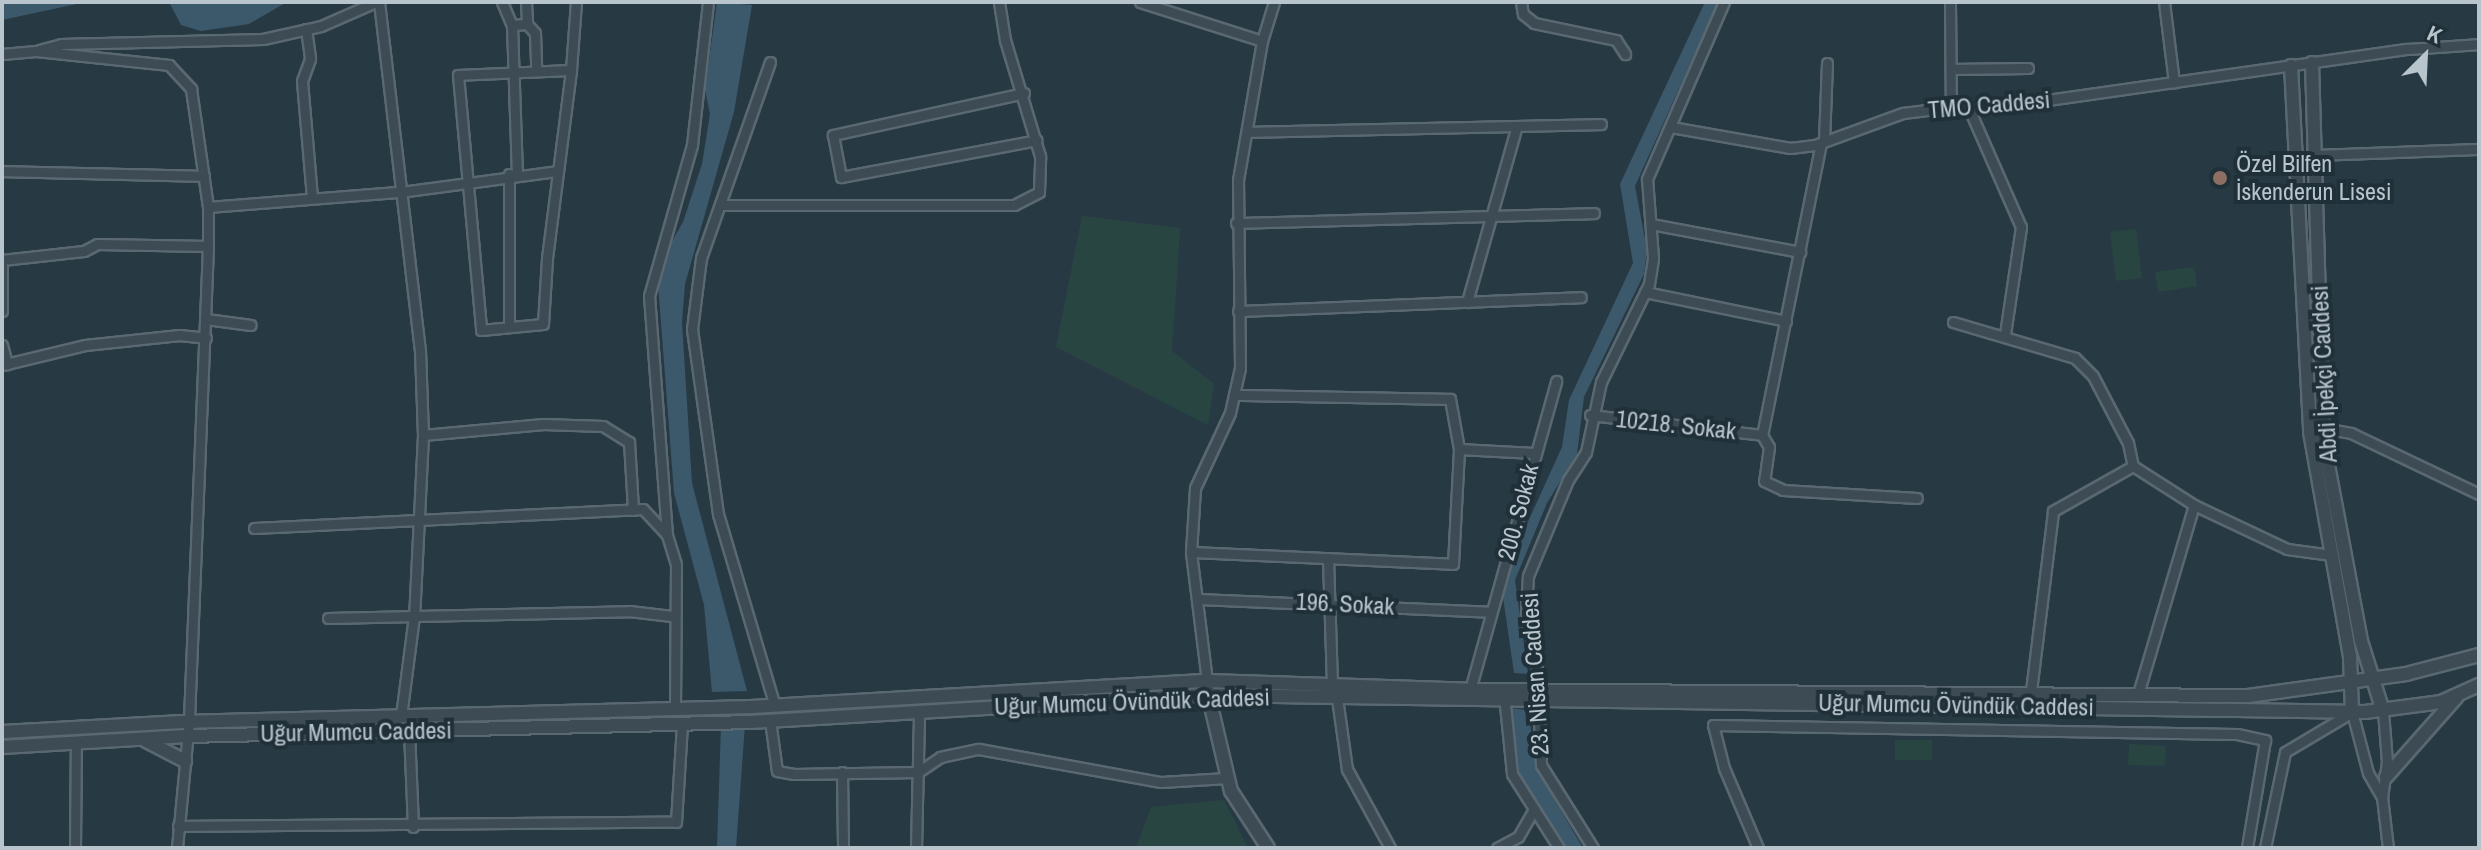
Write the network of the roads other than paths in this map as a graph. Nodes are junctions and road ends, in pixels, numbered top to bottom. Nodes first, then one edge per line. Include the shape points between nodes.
1 (378, 2) edge
2 (502, 2) edge
3 (526, 2) edge
4 (576, 2) edge
5 (708, 2) edge
6 (999, 2) edge
7 (1140, 2) edge
8 (1274, 2) edge
9 (1521, 2) edge
10 (1724, 2) edge
11 (1950, 2) edge
12 (2164, 2) edge
13 (527, 24) junction
14 (512, 25) junction
15 (306, 29) junction
16 (1262, 41) junction
17 (2479, 44) edge
18 (36, 51) junction
19 (2, 54) edge
20 (1625, 54) dead end
21 (770, 62) dead end
22 (1827, 63) dead end
23 (2312, 63) junction
24 (2291, 66) junction
25 (2028, 68) dead end
26 (1951, 69) junction
27 (536, 70) junction
28 (571, 70) junction
29 (512, 71) junction
30 (2174, 82) junction
31 (1024, 93) junction
32 (1951, 107) junction
33 (1970, 111) junction
34 (1601, 124) dead end
35 (1671, 127) junction
36 (1516, 129) junction
37 (1248, 132) junction
38 (1037, 140) junction
39 (1822, 142) junction
40 (2479, 149) edge
41 (2313, 155) junction
42 (2, 171) edge
43 (558, 171) junction
44 (513, 174) junction
45 (204, 176) junction
46 (466, 180) junction
47 (400, 192) junction
48 (312, 197) junction
49 (720, 205) junction
50 (208, 207) junction
51 (1594, 213) dead end
52 (1493, 216) junction
53 (1236, 223) junction
54 (1651, 224) junction
55 (208, 246) junction
56 (1800, 252) junction
57 (2, 260) edge
58 (2, 266) edge
59 (1645, 292) junction
60 (1581, 297) dead end
61 (1467, 302) junction
62 (2, 311) edge
63 (1238, 311) junction
64 (206, 319) junction
65 (1786, 321) junction
66 (1953, 322) dead end
67 (251, 325) dead end
68 (509, 326) junction
69 (2005, 334) junction
70 (206, 338) junction
71 (2, 345) edge
72 (4, 364) edge
73 (1556, 381) dead end
74 (1234, 395) junction
75 (1590, 415) junction
76 (2323, 428) junction
77 (423, 435) junction
78 (1762, 435) junction
79 (1459, 449) junction
80 (1534, 453) junction
81 (2133, 466) junction
82 (2479, 494) edge
83 (1917, 498) dead end
84 (2194, 505) junction
85 (633, 510) junction
86 (421, 520) junction
87 (254, 528) dead end
88 (667, 535) junction
89 (1191, 552) junction
90 (2332, 555) junction
91 (1328, 558) junction
92 (1198, 599) junction
93 (1332, 602) junction
94 (1491, 612) junction
95 (414, 616) junction
96 (672, 616) junction
97 (328, 618) dead end
98 (2479, 655) edge
99 (2374, 680) junction
100 (1207, 681) junction
101 (1332, 684) junction
102 (2352, 684) junction
103 (2479, 685) edge
104 (1508, 688) junction
105 (1533, 689) junction
106 (1470, 690) junction
107 (2031, 691) junction
108 (2138, 694) junction
109 (1207, 695) junction
110 (2458, 697) junction
111 (1337, 698) junction
112 (1508, 703) junction
113 (1532, 704) junction
114 (775, 706) junction
115 (710, 708) joint
116 (675, 709) junction
117 (2383, 711) junction
118 (2352, 712) junction
119 (919, 713) junction
120 (401, 716) junction
121 (770, 720) junction
122 (189, 721) junction
123 (711, 723) joint
124 (682, 724) junction
125 (409, 731) junction
126 (2, 732) edge
127 (187, 736) junction
128 (139, 739) junction
129 (76, 743) junction
130 (2, 747) edge
131 (185, 761) junction
132 (842, 772) junction
133 (918, 772) junction
134 (2386, 777) junction
135 (1227, 778) junction
136 (2382, 797) junction
137 (1534, 809) junction
138 (178, 826) junction
139 (413, 827) junction
140 (75, 848) edge
141 (177, 848) edge
142 (843, 848) edge
143 (916, 848) edge
144 (1268, 848) edge
145 (1390, 848) edge
146 (1497, 848) edge
147 (1559, 848) edge
148 (1593, 848) edge
149 (1758, 848) edge
150 (2247, 848) edge
151 (2265, 848) edge
152 (2388, 848) edge

1 - 15 street
1 - 47 street
2 - 14 street
3 - 13 street
4 - 28 street
5 - 88 street via 692,145 649,296
6 - 31 street via 1005,40
7 - 16 street
8 - 16 street
9 - 20 street via 1523,14 1534,23 1616,40
10 - 35 street, 23. Nisan Caddesi
11 - 26 street
12 - 30 street
13 - 14 street
13 - 27 street via 535,33
14 - 29 street
15 - 18 street via 263,39 61,44
15 - 48 street via 310,59 302,81
16 - 37 street
17 - 23 street, TMO Caddesi
18 - 19 street
18 - 45 street via 169,65 191,89
21 - 49 street
22 - 39 street
23 - 24 street, TMO Caddesi
23 - 41 street, Abdi İpekçi Caddesi
24 - 30 street, TMO Caddesi
24 - 90 street, Abdi İpekçi Caddesi via 2310,432
25 - 26 street
26 - 32 street
27 - 28 street
27 - 29 street
28 - 43 street
29 - 44 street
29 - 46 street via 458,75
30 - 33 street, TMO Caddesi
31 - 38 street
31 - 38 street via 833,135 841,177
32 - 33 street, TMO Caddesi
32 - 39 street, TMO Caddesi via 1881,119
33 - 69 street via 2021,227
34 - 36 street
35 - 39 street, TMO Caddesi via 1790,148
35 - 54 street, 23. Nisan Caddesi via 1647,179
36 - 37 street
36 - 52 street
37 - 53 street
38 - 49 street via 1039,192 1014,205
39 - 56 street
40 - 41 street
41 - 76 street, Abdi İpekçi Caddesi
42 - 45 street
43 - 44 street
43 - 68 street via 543,324
44 - 46 street
44 - 68 street
45 - 50 street
46 - 47 street
46 - 68 street via 481,330
47 - 48 street
47 - 77 street via 420,350
48 - 50 street
49 - 114 street via 701,258 692,329 718,514
50 - 55 street
51 - 52 street
52 - 53 street
52 - 61 street
53 - 63 street
54 - 56 street
54 - 59 street, 23. Nisan Caddesi via 1653,258
55 - 57 street via 97,244 84,251
55 - 64 street
56 - 65 street
58 - 62 street
59 - 65 street
59 - 75 street, 23. Nisan Caddesi
60 - 61 street
61 - 63 street
63 - 74 street via 1240,368
64 - 67 street
64 - 70 street
65 - 78 street
66 - 69 street
69 - 81 street via 2075,358 2093,376 2128,443
70 - 72 street via 179,335 99,344
70 - 122 street
71 - 72 street
73 - 80 street, 200. Sokak
74 - 79 street via 1450,399
74 - 89 street via 1195,488
75 - 78 street, 10218. Sokak
75 - 105 street, 23. Nisan Caddesi via 1586,452 1568,480 1528,576
76 - 82 street via 2351,433
76 - 99 street, Abdi İpekçi Caddesi via 2361,641
77 - 85 street via 543,424 603,426 629,442
77 - 86 street
78 - 83 street via 1769,447 1764,481 1783,490
79 - 80 street
79 - 91 street via 1453,564
80 - 94 street, 200. Sokak
81 - 84 street
81 - 107 street via 2053,511
84 - 90 street via 2287,549
84 - 108 street
85 - 86 street
85 - 88 street via 652,515
86 - 87 street
86 - 95 street
88 - 96 street via 678,587
89 - 91 street
89 - 92 street
90 - 102 street, Abdi İpekçi Caddesi
91 - 93 street
92 - 93 street, 196. Sokak
92 - 100 street
93 - 94 street, 196. Sokak
93 - 101 street
94 - 106 street, 200. Sokak
95 - 96 street via 629,611
95 - 97 street
95 - 120 street
96 - 116 street
98 - 99 street, Uğur Mumcu Övündük Caddesi
99 - 102 street, Uğur Mumcu Övündük Caddesi
99 - 117 street, Abdi İpekçi Caddesi
100 - 101 street, Uğur Mumcu Övündük Caddesi
100 - 109 street
100 - 114 street, Uğur Mumcu Övündük Caddesi
101 - 106 street, Uğur Mumcu Övündük Caddesi
102 - 108 street, Uğur Mumcu Övündük Caddesi via 2248,696
102 - 118 street, Abdi İpekçi Caddesi
103 - 110 street
104 - 105 street, Uğur Mumcu Övündük Caddesi
104 - 106 street, Uğur Mumcu Övündük Caddesi
104 - 112 street
105 - 107 street, Uğur Mumcu Övündük Caddesi
105 - 113 street, 23. Nisan Caddesi
107 - 108 street, Uğur Mumcu Övündük Caddesi
109 - 111 street, Uğur Mumcu Övündük Caddesi
109 - 119 street, Uğur Mumcu Övündük Caddesi
109 - 135 street
110 - 117 street, Uğur Mumcu Övündük Caddesi
110 - 134 street
111 - 112 street, Uğur Mumcu Övündük Caddesi
111 - 145 street via 1347,769
112 - 113 street, Uğur Mumcu Övündük Caddesi
112 - 137 street via 1512,774
113 - 118 street, Uğur Mumcu Övündük Caddesi
113 - 148 street, 23. Nisan Caddesi via 1541,765
114 - 115 street, Uğur Mumcu Övündük Caddesi
115 - 116 street, Uğur Mumcu Caddesi
116 - 120 street, Uğur Mumcu Caddesi
117 - 118 street, Uğur Mumcu Övündük Caddesi
117 - 134 street
118 - 136 street via 2368,773
118 - 151 street via 2285,752
119 - 121 street, Uğur Mumcu Övündük Caddesi
119 - 133 street
120 - 122 street, Uğur Mumcu Caddesi
121 - 123 street, Uğur Mumcu Övündük Caddesi
121 - 132 street via 777,771
122 - 126 street, Uğur Mumcu Caddesi
122 - 127 street
123 - 124 street, Uğur Mumcu Caddesi
124 - 125 street, Uğur Mumcu Caddesi
124 - 139 street via 676,822
125 - 127 street, Uğur Mumcu Caddesi
125 - 139 street
127 - 128 street, Uğur Mumcu Caddesi
127 - 131 street
128 - 129 street, Uğur Mumcu Caddesi
128 - 131 street
129 - 130 street, Uğur Mumcu Caddesi
129 - 140 street
131 - 138 street
132 - 133 street
132 - 142 street
133 - 135 street via 940,757 979,749 1161,782
133 - 143 street
134 - 136 street
135 - 144 street
136 - 152 street
137 - 146 street via 1518,837
137 - 147 street
138 - 139 street
138 - 141 street
149 - 150 street via 1724,768 1713,725 2237,734 2265,740

